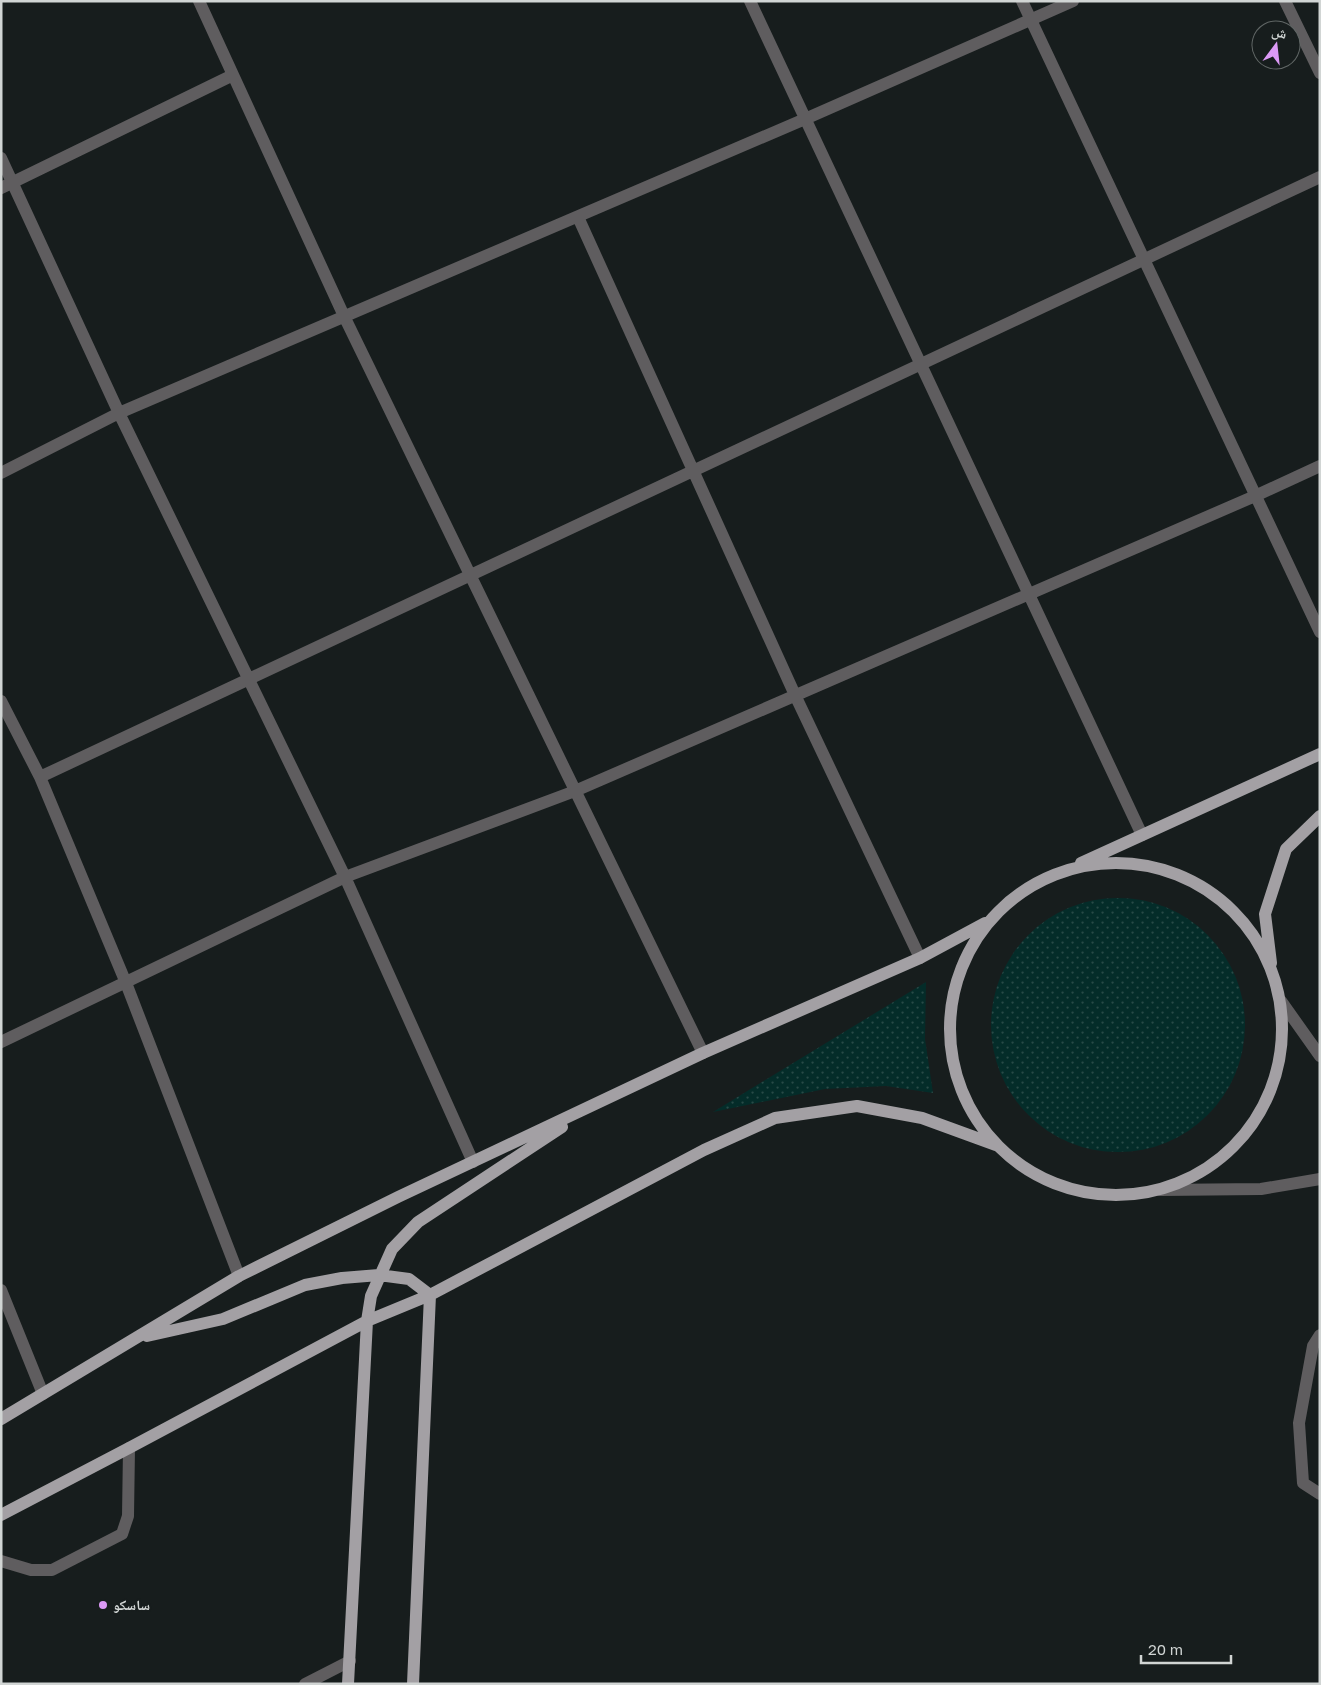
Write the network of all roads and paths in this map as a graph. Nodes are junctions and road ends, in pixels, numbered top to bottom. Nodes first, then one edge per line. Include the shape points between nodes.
1 (199, 1) edge
2 (750, 1) edge
3 (1022, 1) edge
4 (1073, 1) edge
5 (1285, 1) edge
6 (1031, 21) junction
7 (1320, 73) edge
8 (233, 75) junction
9 (805, 119) junction
10 (1, 158) edge
11 (1320, 177) edge
12 (7, 186) edge
13 (578, 217) junction
14 (1144, 260) junction
15 (344, 316) junction
16 (921, 364) junction
17 (120, 413) junction
18 (1320, 466) edge
19 (693, 471) junction
20 (1, 473) edge
21 (1255, 496) junction
22 (470, 576) junction
23 (1028, 594) junction
24 (1320, 632) edge
25 (248, 679) junction
26 (795, 695) junction
27 (1, 702) edge
28 (1320, 754) edge
29 (40, 777) junction
30 (575, 791) junction
31 (1320, 816) edge
32 (1142, 835) junction
33 (1066, 869) junction
34 (346, 878) junction
35 (985, 924) junction
36 (920, 958) junction
37 (1271, 968) junction
38 (126, 983) junction
39 (1281, 1000) junction
40 (1, 1042) edge
41 (703, 1053) junction
42 (1320, 1056) edge
43 (599, 1102) junction
44 (996, 1145) junction
45 (473, 1162) junction
46 (1320, 1179) edge
47 (1160, 1190) junction
48 (379, 1275) junction
49 (239, 1276) junction
50 (1, 1290) edge
51 (430, 1295) junction
52 (367, 1321) junction
53 (1320, 1335) edge
54 (135, 1339) junction
55 (43, 1394) junction
56 (1, 1419) edge
57 (129, 1448) junction
58 (1320, 1494) edge
59 (1, 1515) edge
60 (1, 1561) edge
61 (350, 1661) junction
62 (305, 1684) edge
63 (348, 1684) edge
64 (413, 1684) edge

1 - 8 street
2 - 9 street
3 - 6 street
4 - 6 street
5 - 7 street
6 - 9 street
6 - 14 street
8 - 12 street
8 - 15 street
9 - 13 street
9 - 16 street
10 - 12 street
11 - 14 street
12 - 17 street
13 - 15 street
13 - 19 street
14 - 16 street
14 - 21 street
15 - 17 street
15 - 22 street
16 - 19 street
16 - 23 street
17 - 20 street
17 - 25 street
18 - 21 street
19 - 22 street
19 - 26 street
21 - 23 street
21 - 24 street
22 - 25 street
22 - 30 street
23 - 26 street
23 - 32 street
25 - 29 street
25 - 34 street
26 - 30 street
26 - 36 street
27 - 29 street
28 - 32 main road
29 - 38 street
30 - 34 street
30 - 41 street
31 - 37 main road via 1286,848 1265,914
32 - 33 main road
33 - 35 main road via 1022,890
33 - 37 main road via 1116,862 1164,869 1210,891 1246,924
34 - 38 street
34 - 45 street
35 - 36 main road
35 - 44 main road via 961,965 949,1012 952,1060 967,1106
36 - 41 main road
37 - 39 main road
38 - 40 street
38 - 49 street
39 - 42 street
39 - 47 main road via 1282,1050 1269,1096 1243,1138 1205,1170
41 - 43 main road
43 - 45 main road
43 - 48 main road via 418,1222 392,1249
44 - 47 main road via 1031,1172 1072,1190 1116,1196
44 - 51 main road via 922,1118 858,1106 775,1118 704,1150
45 - 49 main road
46 - 47 street via 1261,1189
48 - 51 main road via 409,1279
48 - 52 main road
48 - 54 main road via 305,1285 223,1319
49 - 54 main road
50 - 55 street
51 - 52 main road
51 - 64 main road
52 - 57 main road
52 - 61 main road
53 - 58 street via 1313,1346 1299,1423 1303,1484
54 - 55 main road
55 - 56 main road
57 - 59 main road
57 - 60 street via 128,1516 122,1534 52,1570 31,1570
61 - 62 street
61 - 63 main road

